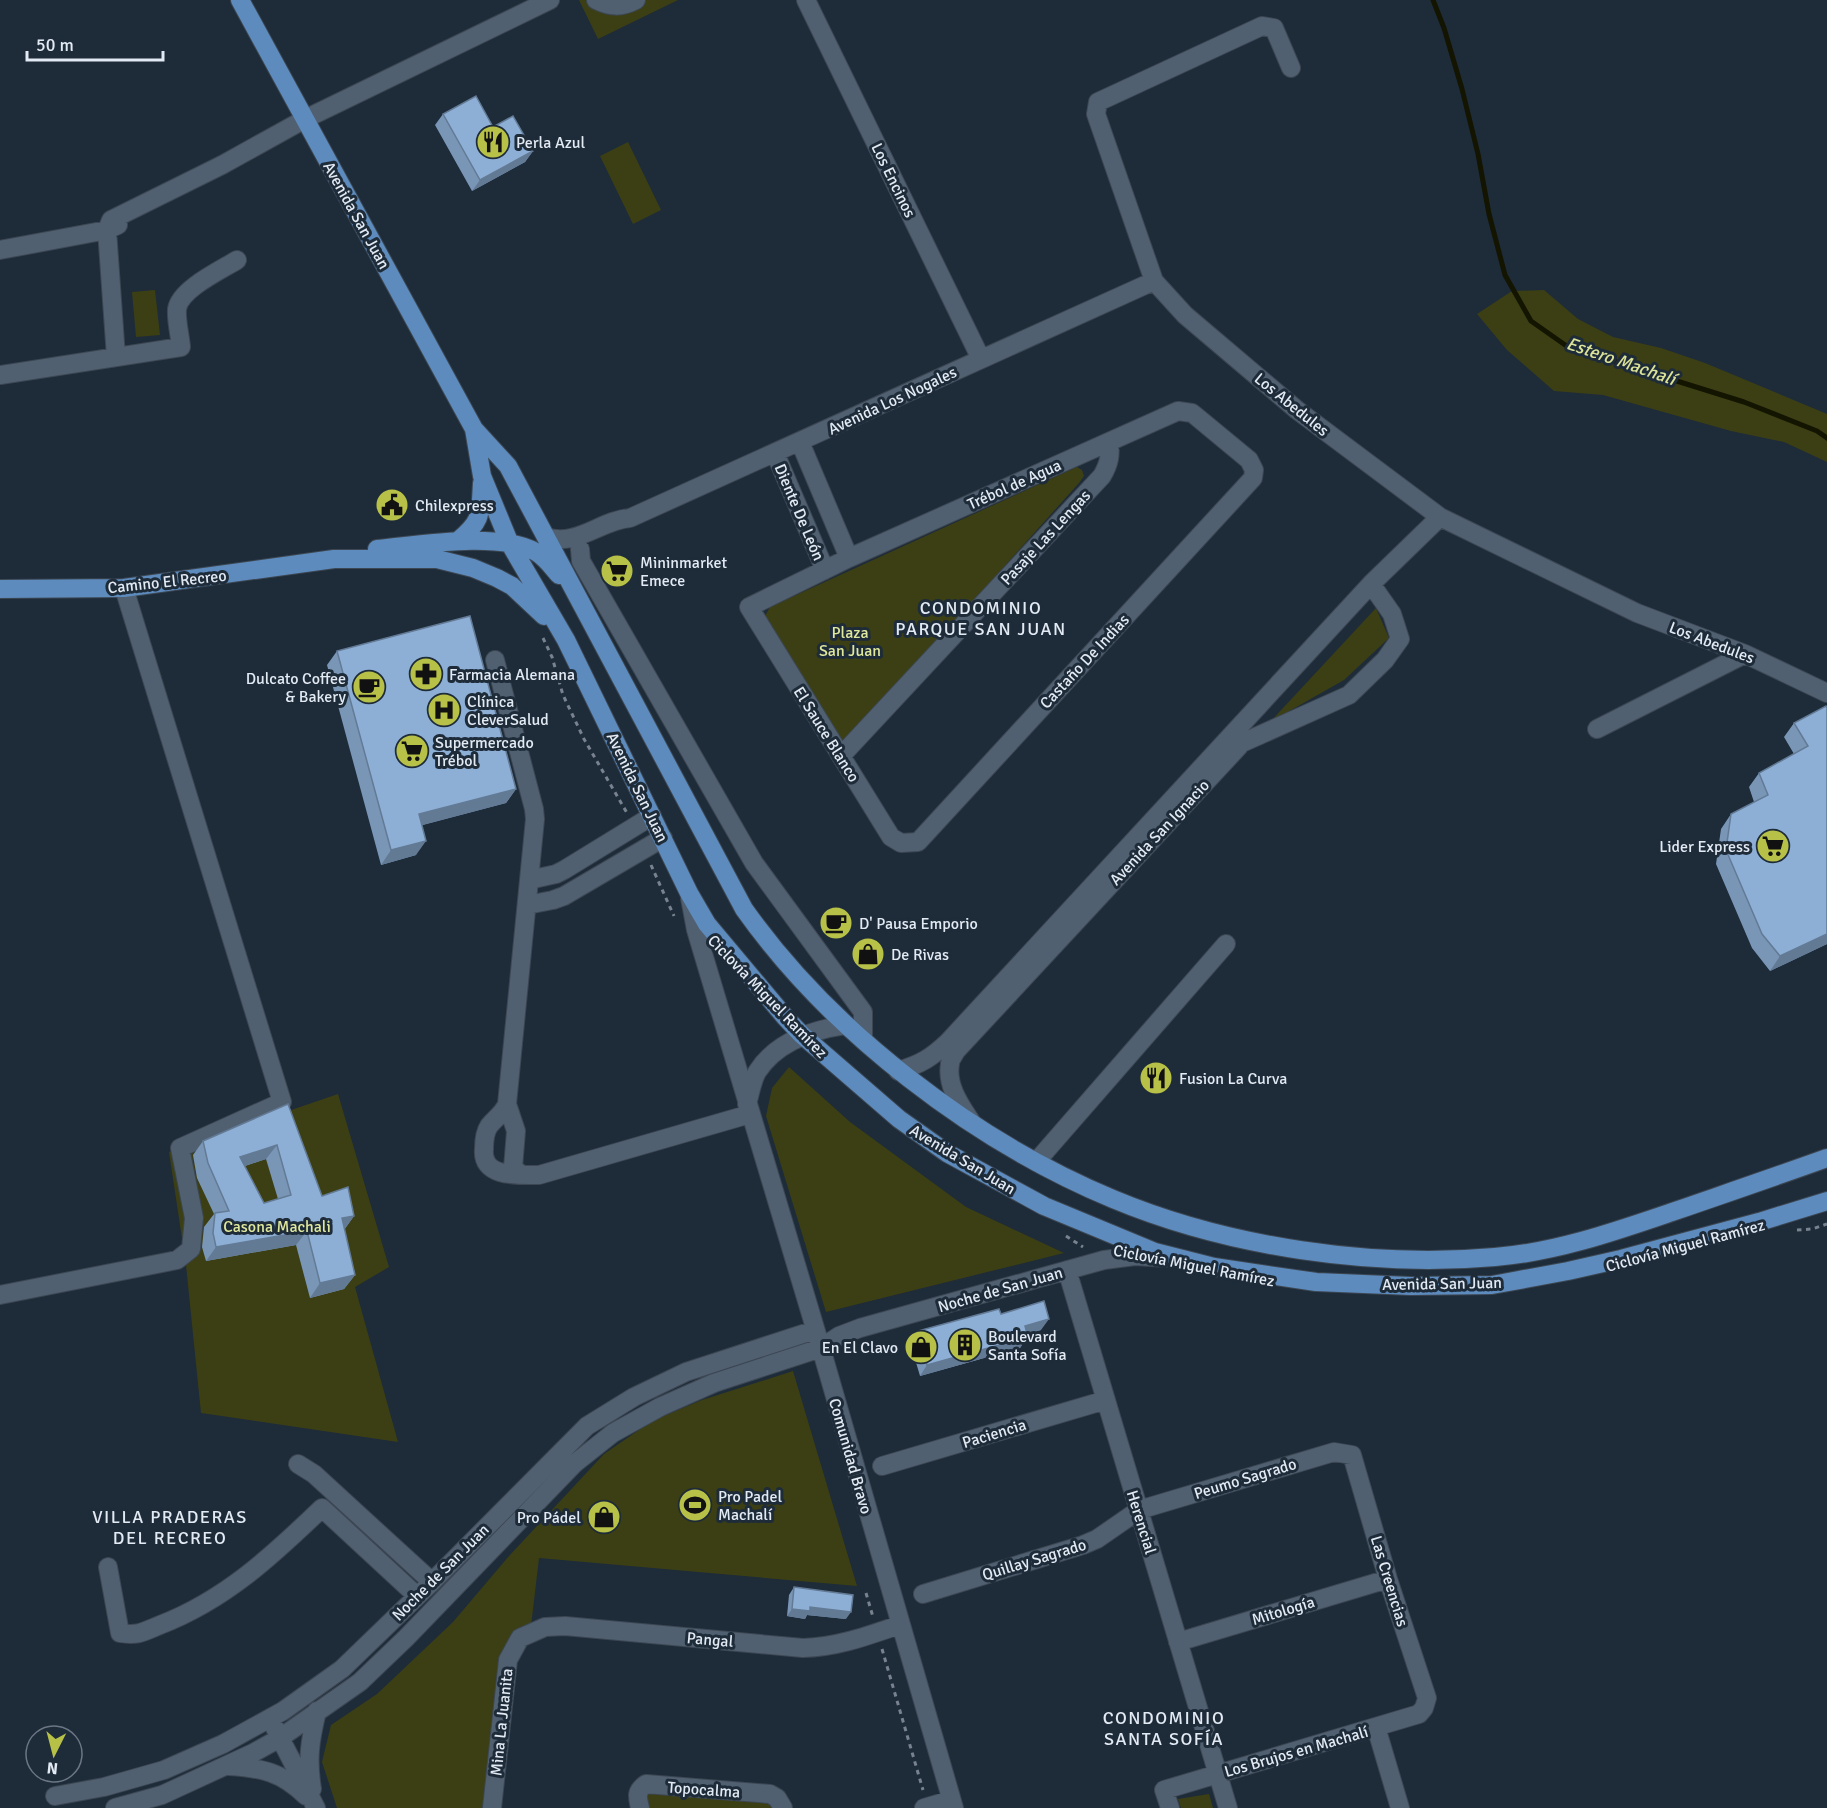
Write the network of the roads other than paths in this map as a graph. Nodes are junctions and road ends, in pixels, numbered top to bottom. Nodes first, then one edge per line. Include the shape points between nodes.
1 (241, 0) edge
2 (550, 0) edge
3 (596, 0) edge
4 (636, 0) edge
5 (806, 0) edge
6 (1291, 68) dead end
7 (308, 125) junction
8 (109, 225) junction
9 (0, 241) edge
10 (0, 250) edge
11 (237, 260) dead end
12 (1154, 281) junction
13 (116, 357) junction
14 (981, 359) junction
15 (0, 375) edge
16 (474, 429) junction
17 (800, 442) junction
18 (1109, 442) junction
19 (775, 453) junction
20 (482, 476) junction
21 (1250, 481) joint
22 (1440, 517) junction
23 (630, 519) junction
24 (546, 537) junction
25 (459, 540) junction
26 (510, 544) junction
27 (580, 549) junction
28 (849, 558) junction
29 (334, 559) junction
30 (825, 570) junction
31 (565, 573) junction
32 (1371, 585) junction
33 (124, 588) junction
34 (0, 589) edge
35 (575, 591) junction
36 (749, 607) joint
37 (566, 639) junction
38 (1745, 654) junction
39 (495, 660) dead end
40 (1827, 693) edge
41 (1597, 729) dead end
42 (1237, 738) junction
43 (841, 756) junction
44 (652, 816) junction
45 (663, 838) junction
46 (918, 842) joint
47 (529, 880) junction
48 (689, 893) junction
49 (1085, 902) junction
50 (527, 905) junction
51 (1227, 944) dead end
52 (845, 1024) junction
53 (802, 1035) junction
54 (863, 1040) junction
55 (898, 1071) junction
56 (507, 1104) junction
57 (749, 1109) junction
58 (972, 1123) junction
59 (1827, 1158) edge
60 (1036, 1162) junction
61 (522, 1175) junction
62 (1827, 1201) edge
63 (1186, 1259) junction
64 (1067, 1270) junction
65 (0, 1295) edge
66 (815, 1330) junction
67 (821, 1348) junction
68 (1106, 1400) junction
69 (1352, 1455) joint
70 (298, 1464) dead end
71 (882, 1466) dead end
72 (328, 1487) junction
73 (322, 1508) junction
74 (1139, 1510) junction
75 (108, 1567) dead end
76 (1388, 1579) junction
77 (432, 1582) junction
78 (923, 1594) dead end
79 (417, 1596) junction
80 (899, 1625) junction
81 (520, 1638) joint
82 (1178, 1642) junction
83 (1424, 1708) joint
84 (317, 1712) junction
85 (270, 1718) junction
86 (1376, 1727) junction
87 (280, 1738) junction
88 (227, 1766) junction
89 (1217, 1774) junction
90 (55, 1796) dead end
91 (1167, 1799) edge
92 (952, 1804) edge
93 (315, 1807) edge
94 (926, 1807) edge
95 (115, 1808) edge
96 (492, 1808) edge
97 (640, 1808) edge
98 (783, 1808) edge
99 (1228, 1808) edge
100 (1400, 1808) edge

1 - 7 main road, Avenida San Juan
2 - 7 street
3 - 4 street via 616,6
5 - 14 street, Los Encinos
6 - 12 street, Los Abedules via 1274,28 1262,26 1098,102 1096,114
7 - 8 street
7 - 16 main road, Avenida San Juan
8 - 9 street
8 - 10 street
8 - 13 street
11 - 13 street via 181,299 177,309 181,347
12 - 14 street, Avenida Los Nogales
12 - 22 street, Los Abedules via 1185,315 1297,410
13 - 15 street
14 - 17 street, Avenida Los Nogales
16 - 20 main road, Avenida San Juan
16 - 24 main road, Avenida San Juan via 508,466
17 - 19 street, Avenida Los Nogales
17 - 28 street, Diente De León
18 - 21 street, Trébol de Agua via 1172,412 1185,411 1253,465
18 - 28 street, Trébol de Agua
18 - 43 street, Pasaje Las Lengas via 1110,454 1102,476
19 - 23 street, Avenida Los Nogales
19 - 30 street, Diente De León
20 - 25 main road via 477,523
20 - 26 main road, Avenida San Juan
21 - 46 street, Castaño De Indias
22 - 32 street, Avenida San Ignacio
22 - 38 street, Los Abedules via 1637,613
23 - 24 street, Avenida Los Nogales via 564,540
23 - 27 street, Avenida Los Nogales via 626,525
24 - 31 main road, Avenida San Juan
25 - 26 main road, Camino El Recreo
25 - 29 main road, Camino El Recreo via 366,550
26 - 35 main road, Camino El Recreo via 538,553
26 - 37 main road, Avenida San Juan
27 - 31 street, Avenida Los Nogales
27 - 54 street via 581,561 754,863 862,1012
28 - 30 street, Trébol de Agua
29 - 33 main road, Camino El Recreo
29 - 37 main road, Camino El Recreo via 436,559 473,568 512,586
30 - 36 street, Trébol de Agua
31 - 35 main road, Avenida San Juan
32 - 42 street, Avenida San Ignacio
32 - 42 street, Avenida San Ignacio via 1392,614 1400,639 1385,660 1349,695
33 - 34 main road, Camino El Recreo
33 - 65 street via 282,1102 180,1148 194,1218 191,1249 177,1260
35 - 52 main road, Avenida San Juan via 744,909 791,969
36 - 43 street, El Sauce Blanco
37 - 44 main road, Avenida San Juan
38 - 40 street, Los Abedules
38 - 41 street
39 - 47 street via 534,809
42 - 49 street, Avenida San Ignacio
43 - 46 street, El Sauce Blanco via 891,837 901,843
44 - 45 main road, Avenida San Juan
44 - 47 street via 556,874
45 - 48 main road, Avenida San Juan
45 - 50 street via 564,896
47 - 50 street
48 - 53 main road, Avenida San Juan via 707,924
48 - 57 street, Comunidad Bravo via 696,930
49 - 55 street, Avenida San Ignacio via 933,1056
49 - 58 street, Avenida San Ignacio via 956,1051 950,1064 951,1080 956,1098
50 - 56 street
51 - 60 street
52 - 53 street
52 - 54 main road, Avenida San Juan
53 - 57 street via 773,1054 757,1073
53 - 63 main road, Avenida San Juan via 899,1119 947,1153 1044,1206 1155,1252
54 - 55 main road, Avenida San Juan
55 - 58 main road, Avenida San Juan
56 - 61 street via 516,1131 513,1168
56 - 61 street via 489,1126 483,1154 492,1170
57 - 61 street via 558,1171
57 - 66 street, Comunidad Bravo
58 - 60 main road, Avenida San Juan
59 - 60 main road, Avenida San Juan via 1622,1229 1564,1245 1497,1257 1432,1260 1307,1251 1240,1238 1115,1200
62 - 63 main road, Avenida San Juan via 1621,1259 1492,1284 1316,1282
63 - 64 street, Noche de San Juan via 1135,1256
64 - 67 street, Noche de San Juan via 860,1328
64 - 68 street, Herencial
66 - 67 street, Comunidad Bravo
66 - 77 street, Noche de San Juan via 686,1372 587,1426
67 - 80 street, Comunidad Bravo
67 - 84 street, Noche de San Juan via 714,1383 613,1433 574,1464 360,1682
68 - 71 street, Paciencia
68 - 74 street, Herencial
69 - 74 street, Peumo Sagrado via 1334,1452
69 - 76 street, Las Creencias
70 - 72 street
72 - 73 street
72 - 77 street
73 - 75 street via 236,1585 176,1619 134,1635 120,1633
73 - 79 street
74 - 78 street, Quillay Sagrado via 1083,1545
74 - 82 street, Herencial
76 - 82 street, Mitología
76 - 83 street, Las Creencias via 1427,1698
77 - 79 street, Noche de San Juan
79 - 85 street, Noche de San Juan via 342,1669
80 - 81 street, Pangal via 824,1647 803,1648 565,1626 545,1627
80 - 92 street, Comunidad Bravo
81 - 96 street, Mina La Juanita via 508,1660
82 - 89 street, Herencial
83 - 86 street, Los Brujos en Machalí via 1419,1714
84 - 87 street, Noche de San Juan
84 - 93 street via 308,1766
85 - 87 street
85 - 90 street, Noche de San Juan via 224,1744 164,1770
86 - 89 street, Los Brujos en Machalí
86 - 100 street
87 - 88 street, Noche de San Juan
87 - 93 street
88 - 93 street via 271,1771 298,1789
88 - 95 street, Noche de San Juan via 162,1795
89 - 91 street, Los Brujos en Machalí
89 - 99 street, Herencial
92 - 94 street
97 - 98 street, Topocalma via 637,1796 646,1784 770,1794

